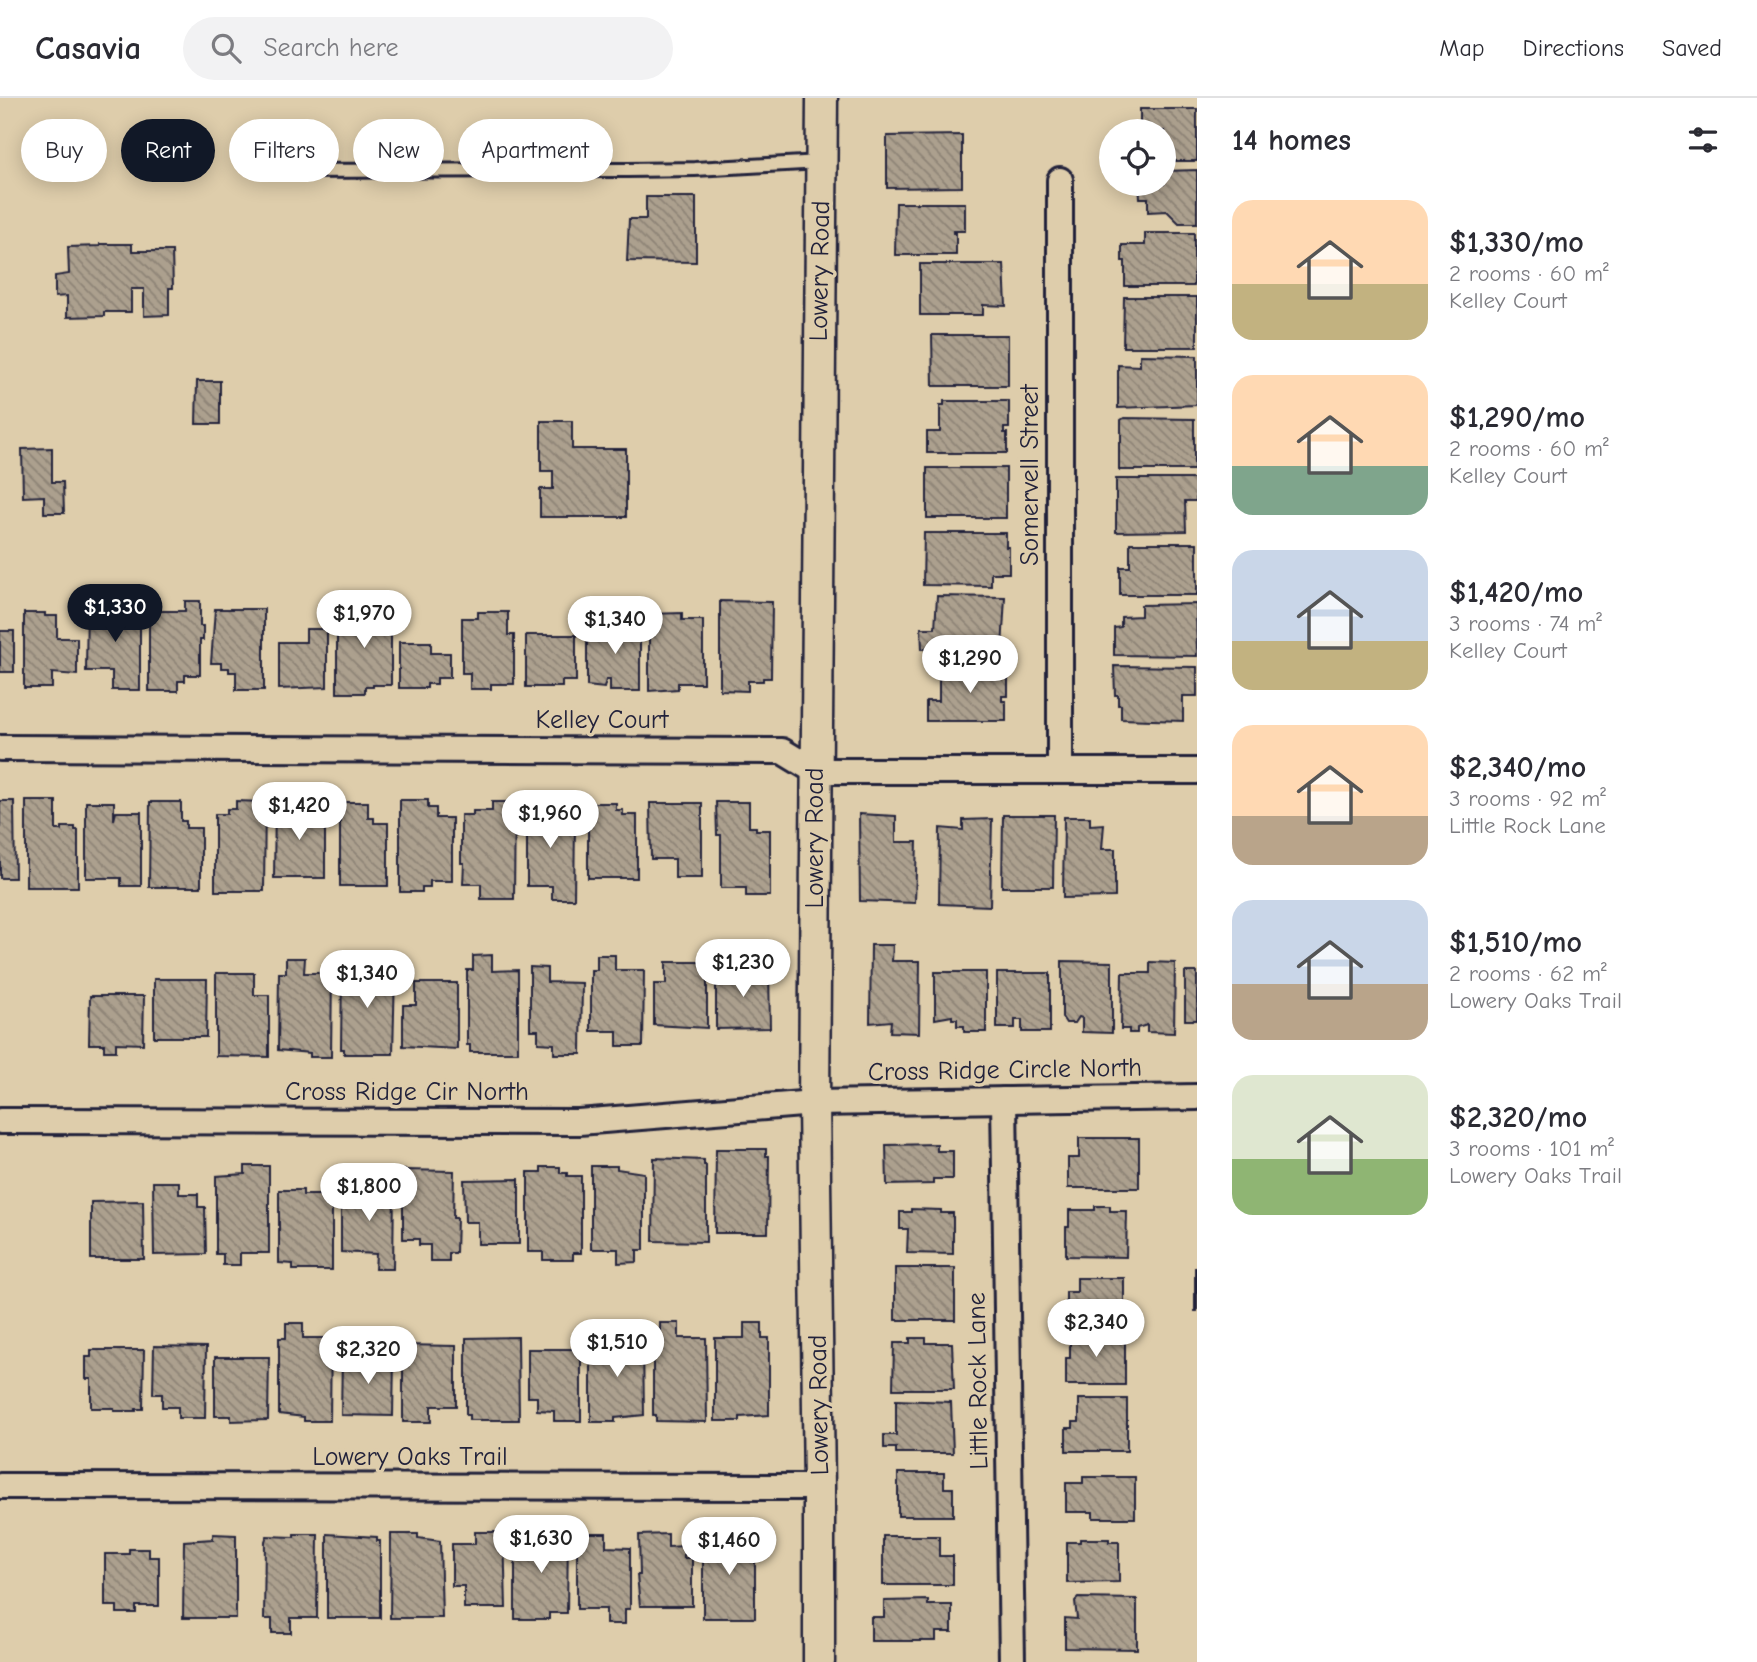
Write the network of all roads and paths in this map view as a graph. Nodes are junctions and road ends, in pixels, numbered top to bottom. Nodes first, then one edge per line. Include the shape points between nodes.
1 (821, 98) edge
2 (821, 162) junction
3 (339, 171) edge
4 (1060, 180) dead end
5 (0, 748) edge
6 (815, 771) junction
7 (1060, 771) junction
8 (1197, 771) edge
9 (1197, 1097) edge
10 (1004, 1100) junction
11 (814, 1103) junction
12 (0, 1121) edge
13 (0, 1486) edge
14 (819, 1487) junction
15 (819, 1662) edge
16 (1012, 1662) edge

1 - 2 street, Lowery Road
2 - 3 lane via 655,170
2 - 6 street, Lowery Road
4 - 7 street, Somervell Street
5 - 6 street, Kelley Court via 782,751
6 - 7 street
6 - 11 street, Lowery Road
7 - 8 street
9 - 10 street, Cross Ridge Circle North
10 - 11 street, Cross Ridge Circle North
10 - 16 street, Little Rock Lane
11 - 12 street, Cross Ridge Cir North via 579,1122
11 - 14 street, Lowery Road
13 - 14 street, Lowery Oaks Trail
14 - 15 street, Lowery Road

